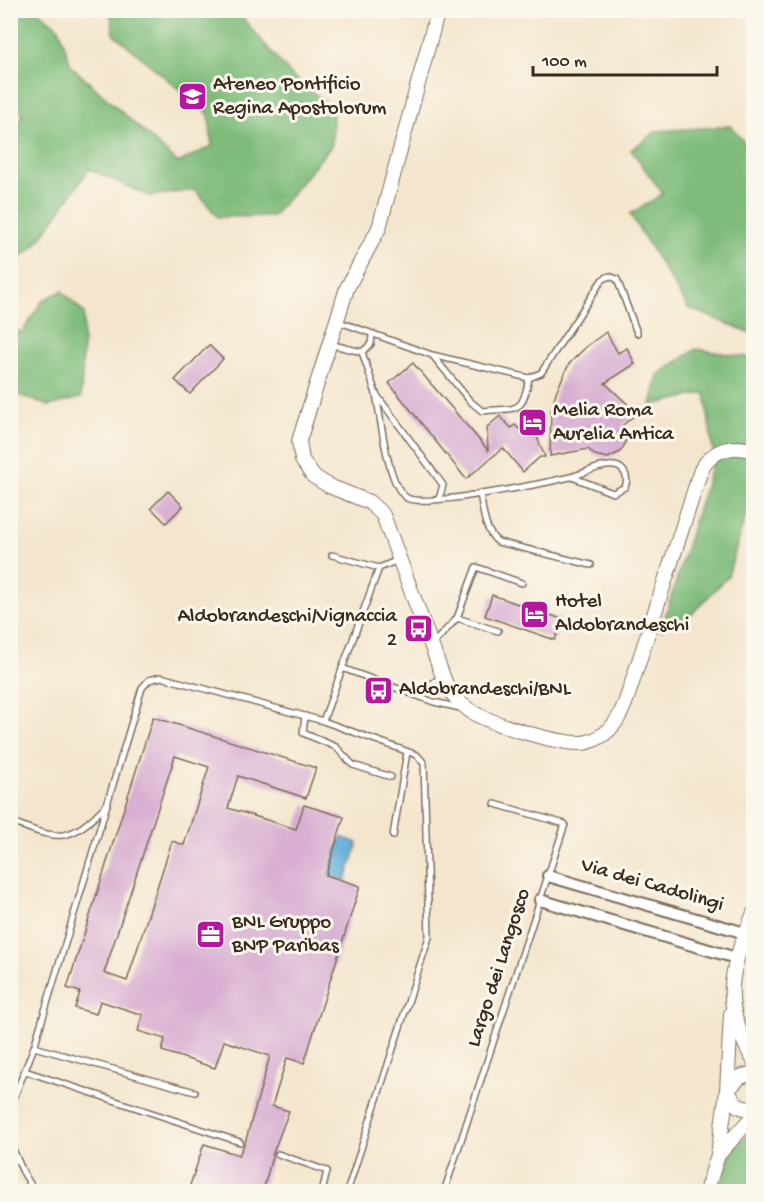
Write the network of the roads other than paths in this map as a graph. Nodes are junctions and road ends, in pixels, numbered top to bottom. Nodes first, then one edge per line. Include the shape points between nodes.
1 (438, 10) edge
2 (336, 320) junction
3 (637, 333) dead end
4 (372, 335) junction
5 (328, 344) junction
6 (362, 352) junction
7 (432, 355) junction
8 (529, 378) junction
9 (376, 394) junction
10 (753, 451) edge
11 (572, 477) junction
12 (480, 493) junction
13 (439, 499) junction
14 (332, 555) dead end
15 (400, 560) junction
16 (591, 565) dead end
17 (379, 568) junction
18 (522, 583) dead end
19 (457, 618) junction
20 (498, 630) dead end
21 (431, 646) junction
22 (342, 669) junction
23 (442, 675) junction
24 (407, 691) junction
25 (467, 709) junction
26 (305, 716) junction
27 (323, 721) junction
28 (407, 752) junction
29 (391, 777) dead end
30 (108, 803) junction
31 (495, 804) dead end
32 (10, 821) edge
33 (393, 836) dead end
34 (548, 876) junction
35 (540, 900) junction
36 (753, 913) edge
37 (745, 933) junction
38 (736, 958) junction
39 (731, 1004) junction
40 (34, 1047) junction
41 (753, 1061) edge
42 (25, 1071) junction
43 (753, 1072) edge
44 (727, 1091) junction
45 (195, 1092) dead end
46 (10, 1108) edge
47 (753, 1113) edge
48 (240, 1142) dead end
49 (10, 1143) edge
50 (278, 1154) dead end
51 (718, 1155) junction
52 (35, 1191) edge
53 (322, 1191) edge
54 (347, 1191) edge
55 (444, 1191) edge
56 (706, 1191) edge

1 - 2 street via 379,228 351,278
2 - 4 lane
2 - 5 street
3 - 8 lane via 617,279 607,276 541,373
4 - 6 lane via 371,344
4 - 7 lane
5 - 6 lane
5 - 15 street via 303,424 300,455 318,479 379,509
6 - 9 lane
7 - 8 lane
7 - 8 lane via 482,411 518,407 525,402
9 - 13 lane via 435,471 443,485
9 - 13 lane via 398,489 406,498 418,502
10 - 25 street via 725,449 712,455 703,466 622,713 608,731 591,741 567,744
11 - 11 lane via 613,493 625,487 627,478 615,466
11 - 12 lane
12 - 13 lane
12 - 16 lane via 489,531 498,542
14 - 17 lane
15 - 17 lane
15 - 21 street
17 - 22 lane
18 - 19 lane via 476,567
19 - 20 lane
19 - 21 lane
21 - 23 street
22 - 24 lane
22 - 27 lane
23 - 24 lane via 426,687
23 - 25 street via 454,697
24 - 25 lane
26 - 27 lane
26 - 29 lane via 303,733 336,747 353,765
26 - 30 lane via 161,677 149,680 142,688
27 - 28 lane
28 - 33 lane
28 - 54 lane via 424,763 429,937
30 - 32 lane via 71,835 45,836
30 - 40 lane
31 - 34 lane, Largo dei Langosco via 565,824
34 - 35 lane, Largo dei Langosco
34 - 37 street, Via dei Cadolingi
35 - 38 street
35 - 55 lane, Largo dei Langosco
36 - 37 street
37 - 38 street
38 - 39 street
39 - 41 street
39 - 44 street
40 - 42 lane
40 - 45 lane
42 - 46 lane
42 - 48 lane
43 - 44 street via 740,1077
44 - 47 street via 738,1106
44 - 51 street
47 - 51 street
49 - 52 lane
50 - 53 lane via 327,1171
51 - 56 street

